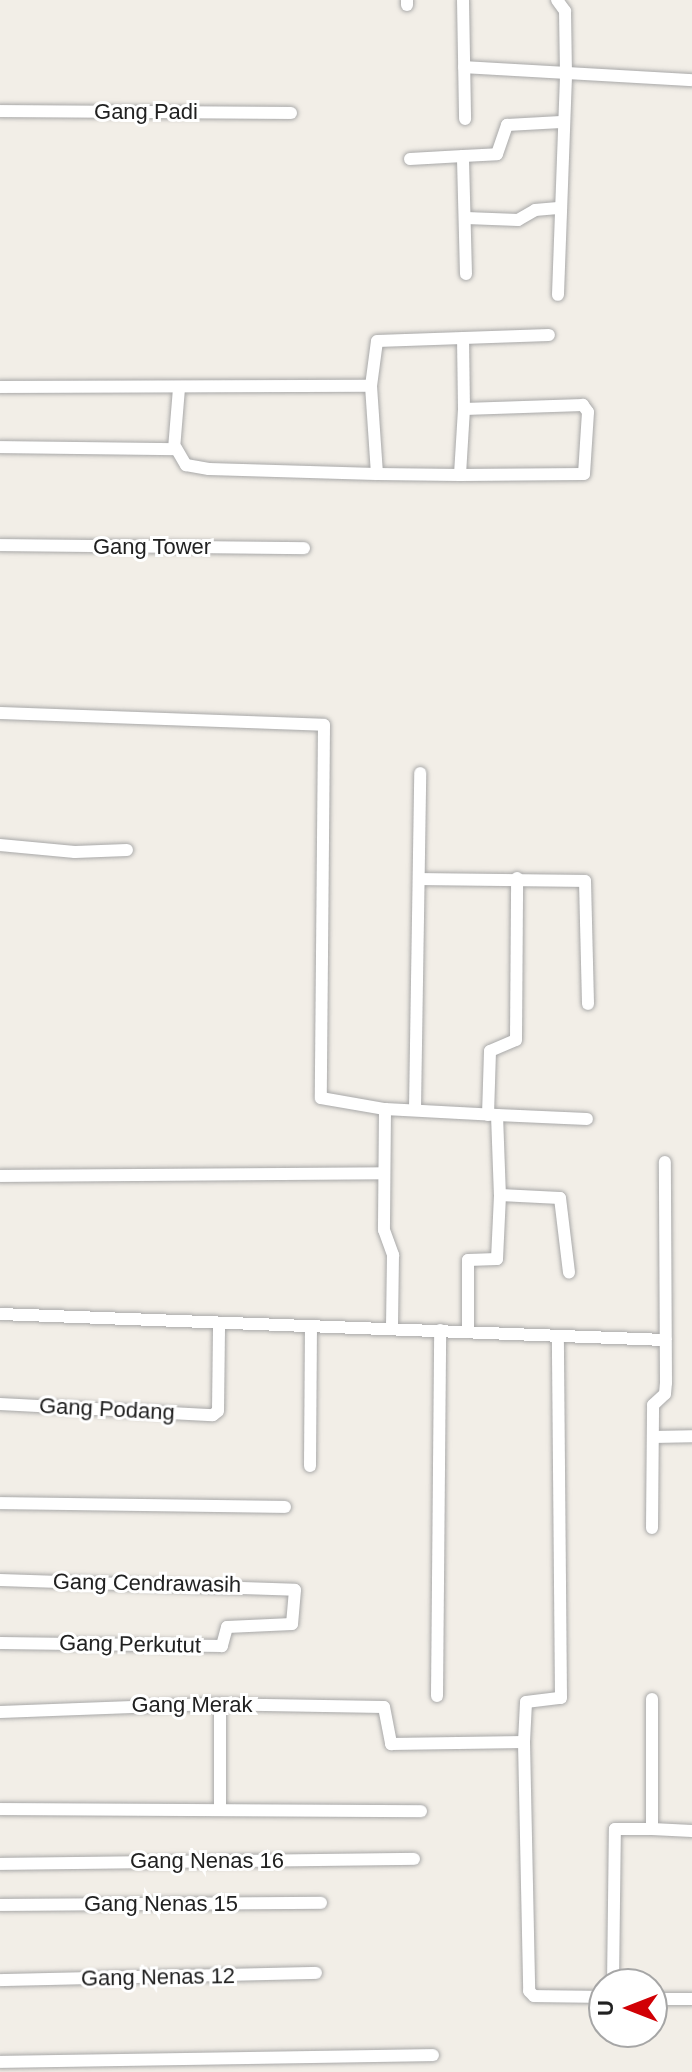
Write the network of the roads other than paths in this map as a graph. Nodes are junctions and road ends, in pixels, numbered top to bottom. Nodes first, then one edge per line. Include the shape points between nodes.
1 (463, 0) edge
2 (557, 0) edge
3 (464, 67) junction
4 (566, 76) junction
5 (692, 80) edge
6 (0, 111) edge
7 (291, 113) dead end
8 (465, 119) dead end
9 (561, 122) junction
10 (463, 156) junction
11 (410, 159) dead end
12 (558, 208) junction
13 (466, 218) junction
14 (466, 274) dead end
15 (558, 295) dead end
16 (549, 335) dead end
17 (463, 338) junction
18 (371, 386) junction
19 (0, 387) edge
20 (179, 388) junction
21 (464, 409) junction
22 (0, 447) edge
23 (176, 448) junction
24 (376, 474) junction
25 (460, 475) junction
26 (0, 545) edge
27 (304, 548) dead end
28 (0, 713) edge
29 (420, 773) dead end
30 (0, 845) edge
31 (127, 850) dead end
32 (517, 878) junction
33 (421, 879) junction
34 (588, 1004) dead end
35 (415, 1108) junction
36 (385, 1109) junction
37 (492, 1115) junction
38 (587, 1119) dead end
39 (665, 1162) dead end
40 (384, 1173) junction
41 (0, 1176) edge
42 (500, 1195) junction
43 (569, 1272) dead end
44 (0, 1314) edge
45 (219, 1323) junction
46 (392, 1327) junction
47 (311, 1329) junction
48 (440, 1330) junction
49 (468, 1332) junction
50 (558, 1339) junction
51 (665, 1340) junction
52 (0, 1404) edge
53 (692, 1436) edge
54 (653, 1437) junction
55 (310, 1466) dead end
56 (0, 1503) edge
57 (285, 1507) dead end
58 (652, 1528) dead end
59 (0, 1580) edge
60 (292, 1624) joint
61 (0, 1643) edge
62 (437, 1696) dead end
63 (652, 1699) dead end
64 (220, 1704) junction
65 (0, 1712) edge
66 (524, 1742) junction
67 (220, 1807) junction
68 (0, 1809) edge
69 (421, 1811) dead end
70 (652, 1829) junction
71 (692, 1831) edge
72 (414, 1859) dead end
73 (0, 1864) edge
74 (321, 1903) dead end
75 (0, 1905) edge
76 (613, 1968) edge
77 (316, 1973) dead end
78 (0, 1980) edge
79 (588, 1997) edge
80 (668, 1999) edge
81 (692, 1999) edge
82 (433, 2055) dead end
83 (0, 2062) edge

1 - 3 street
2 - 4 street via 565,11
3 - 4 street
3 - 8 street
4 - 5 street
4 - 9 street
6 - 7 street, Gang Padi
9 - 10 street via 507,125 497,154
9 - 12 street
10 - 11 street
10 - 13 street
12 - 13 street via 535,210 518,220
12 - 15 street
13 - 14 street
16 - 17 street
17 - 18 street via 382,338 375,346
17 - 21 street
18 - 20 street
18 - 24 street
19 - 20 street
20 - 23 street
21 - 25 street
21 - 25 street via 583,405 588,416 587,470 582,475 527,478
22 - 23 street
23 - 24 street via 186,465 209,469
24 - 25 street
26 - 27 street, Gang Tower
28 - 36 street via 324,725 321,1096
29 - 33 street
30 - 31 street via 75,852
32 - 33 street
32 - 34 street via 588,884
32 - 37 street via 516,1040 490,1051
33 - 35 street
35 - 36 street
35 - 37 street
36 - 40 street
37 - 38 street
37 - 42 street
39 - 51 street
40 - 41 street
40 - 46 street via 384,1230 393,1255
42 - 43 street via 560,1198
42 - 49 street via 497,1259 468,1260
44 - 45 street
45 - 47 street
45 - 52 street, Gang Podang via 218,1411 213,1415
46 - 47 street
46 - 48 street
47 - 55 street
48 - 49 street
48 - 62 street
49 - 50 street
50 - 51 street
50 - 66 street via 561,1698 526,1702
51 - 54 street via 665,1394 653,1404
53 - 54 street
54 - 58 street
56 - 57 street
59 - 60 street, Gang Cendrawasih via 294,1588
60 - 61 street, Gang Perkutut via 227,1627 222,1646
63 - 70 street
64 - 65 street, Gang Merak
64 - 66 street, Gang Merak via 384,1707 391,1744
64 - 67 street
66 - 79 street via 529,1991 534,1996
67 - 68 street
67 - 69 street
70 - 71 street
70 - 76 street via 615,1829
72 - 73 street, Gang Nenas 16
74 - 75 street, Gang Nenas 15
77 - 78 street, Gang Nenas 12
80 - 81 street
82 - 83 street

